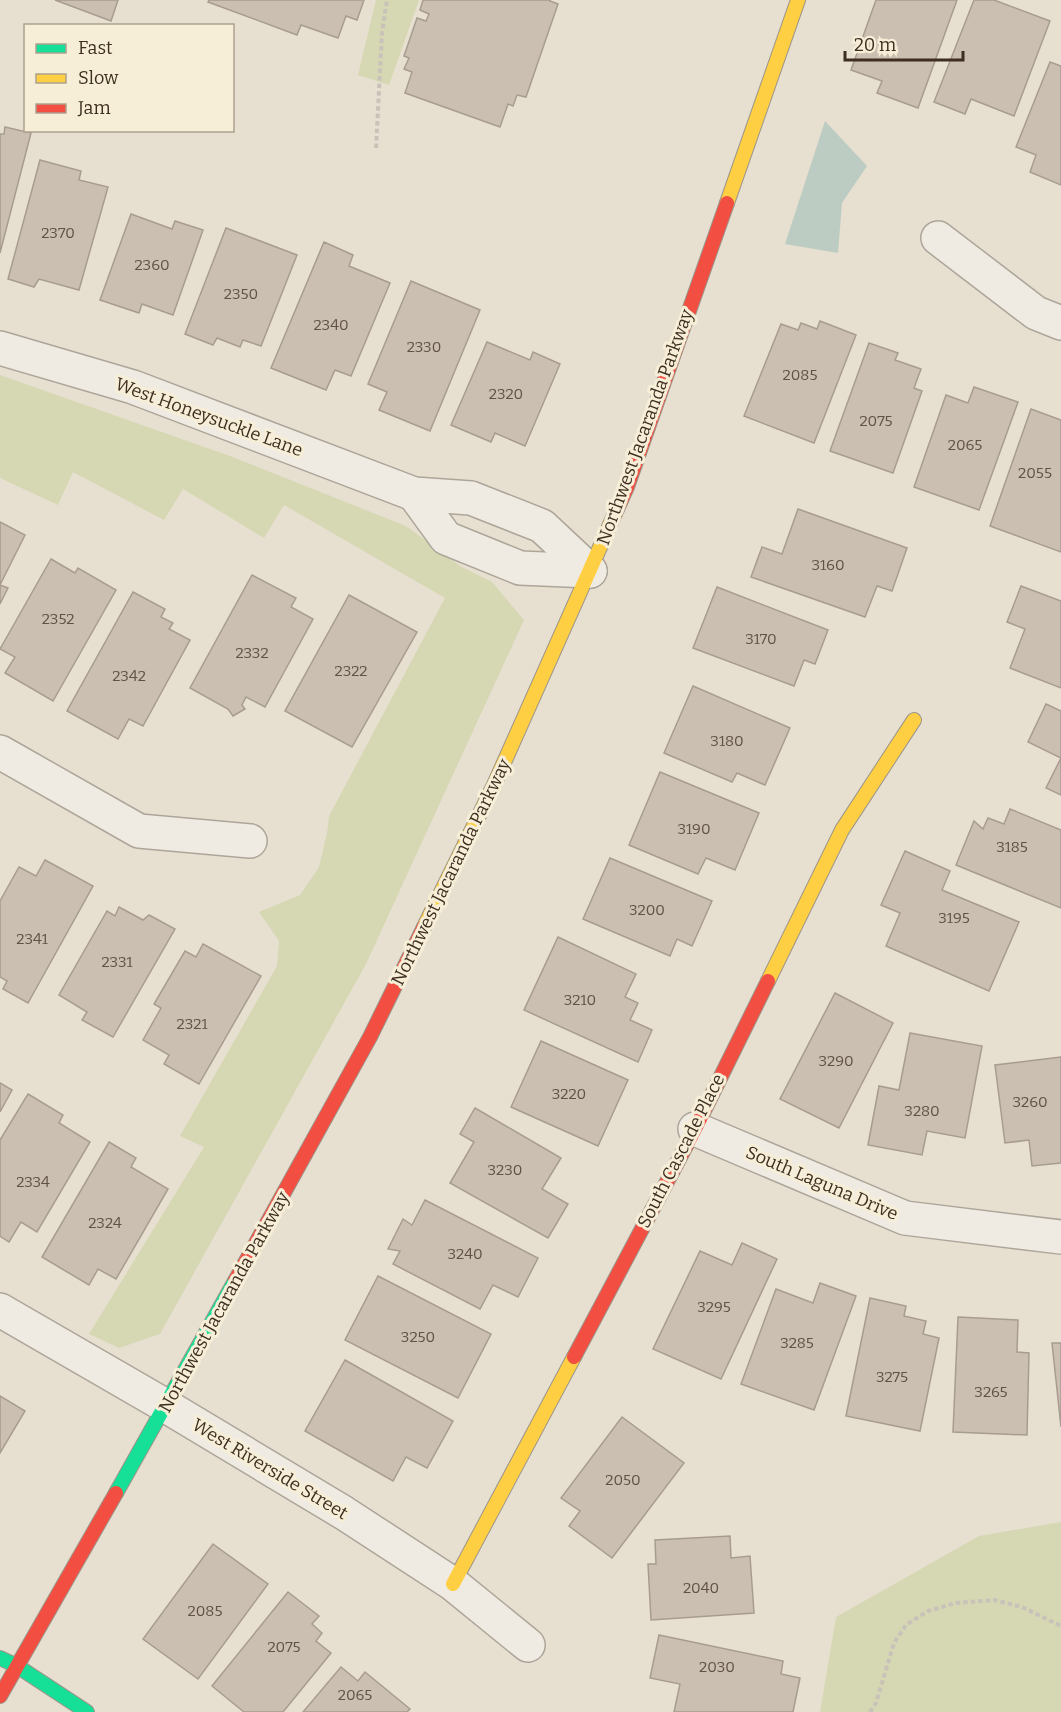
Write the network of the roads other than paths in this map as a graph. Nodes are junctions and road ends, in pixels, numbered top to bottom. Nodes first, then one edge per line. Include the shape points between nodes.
1 (798, 0) edge
2 (938, 238) dead end
3 (1061, 323) edge
4 (0, 348) edge
5 (414, 494) junction
6 (590, 572) junction
7 (914, 720) dead end
8 (0, 752) edge
9 (250, 841) dead end
10 (694, 1129) junction
11 (1061, 1237) edge
12 (0, 1310) edge
13 (166, 1406) junction
14 (453, 1584) junction
15 (528, 1645) dead end
16 (0, 1658) edge
17 (17, 1666) junction
18 (0, 1696) edge
19 (87, 1712) edge

1 - 6 street, Northwest Jacaranda Parkway via 627,487
2 - 3 street via 1036,314
4 - 5 street, West Honeysuckle Lane via 133,387
5 - 6 street, West Honeysuckle Lane via 471,498 542,526
5 - 6 street via 446,538 519,568
6 - 13 street, Northwest Jacaranda Parkway via 494,785 370,1037
7 - 10 street, South Cascade Place via 842,830
8 - 9 street via 139,831
10 - 11 street, South Laguna Drive via 905,1218
10 - 14 street, South Cascade Place
12 - 13 street, West Riverside Street
13 - 14 street, West Riverside Street
13 - 17 street, Northwest Jacaranda Parkway
14 - 15 street, West Riverside Street
16 - 17 street
17 - 18 street, Northwest Jacaranda Parkway
17 - 19 street

